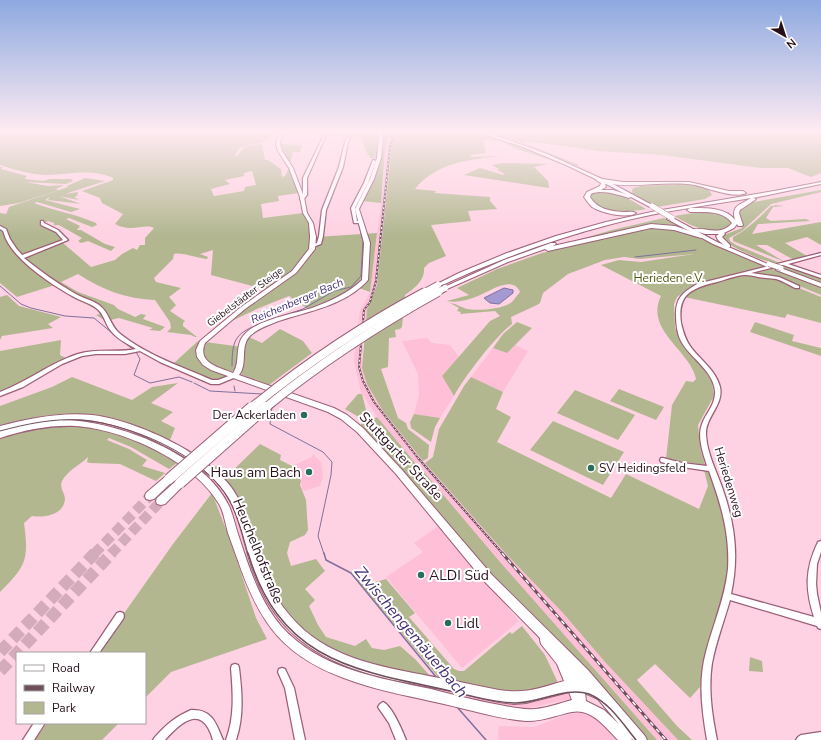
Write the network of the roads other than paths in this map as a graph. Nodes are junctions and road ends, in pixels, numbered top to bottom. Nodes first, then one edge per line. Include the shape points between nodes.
1 (290, 167) edge
2 (311, 167) edge
3 (341, 167) edge
4 (372, 167) edge
5 (375, 167) edge
6 (571, 167) edge
7 (598, 179) junction
8 (821, 182) edge
9 (368, 183) junction
10 (639, 185) junction
11 (821, 187) edge
12 (708, 188) junction
13 (593, 192) junction
14 (748, 193) junction
15 (632, 197) junction
16 (302, 199) junction
17 (753, 199) junction
18 (708, 200) junction
19 (602, 210) junction
20 (689, 210) junction
21 (633, 213) junction
22 (599, 221) junction
23 (42, 222) dead end
24 (0, 228) edge
25 (694, 231) junction
26 (720, 233) junction
27 (702, 235) junction
28 (312, 246) junction
29 (728, 246) junction
30 (524, 251) junction
31 (821, 254) edge
32 (22, 258) junction
33 (768, 264) junction
34 (781, 267) junction
35 (746, 273) junction
36 (821, 277) edge
37 (821, 284) edge
38 (442, 286) junction
39 (797, 287) dead end
40 (139, 350) junction
41 (208, 365) joint
42 (234, 376) junction
43 (0, 394) edge
44 (0, 429) edge
45 (0, 435) edge
46 (663, 460) dead end
47 (712, 469) junction
48 (150, 496) tunnel mouth
49 (161, 501) tunnel mouth
50 (821, 544) edge
51 (727, 596) junction
52 (120, 616) dead end
53 (533, 624) junction
54 (821, 624) edge
55 (95, 652) edge
56 (570, 662) junction
57 (235, 668) dead end
58 (282, 672) dead end
59 (575, 685) junction
60 (602, 695) junction
61 (580, 705) junction
62 (383, 707) dead end
63 (39, 724) edge
64 (821, 737) edge
65 (28, 740) edge
66 (158, 740) edge
67 (218, 740) edge
68 (231, 740) edge
69 (300, 740) edge
70 (401, 740) edge
71 (626, 740) edge
72 (641, 740) edge
73 (712, 740) edge
74 (801, 740) edge

1 - 16 main road
2 - 16 street
3 - 28 street via 323,212 321,238 318,245
4 - 9 street
5 - 9 main road
6 - 7 main road
7 - 10 highway via 622,185
7 - 13 highway via 604,186
7 - 15 main road
8 - 14 highway
8 - 30 highway via 633,217 565,234
9 - 42 main road via 357,209 358,222 367,243 365,280 351,292 332,301 250,332 242,340 240,368
10 - 12 highway via 684,183
10 - 15 highway via 630,189
11 - 17 highway
12 - 14 highway
12 - 18 highway via 714,196
13 - 15 highway via 610,191
13 - 19 highway via 587,195 587,199
14 - 18 highway
15 - 25 main road, bridge
16 - 28 main road via 305,213 313,229
17 - 20 highway
17 - 26 highway via 737,209 739,227
18 - 21 highway
19 - 21 highway
19 - 22 highway via 605,216
20 - 26 highway via 716,212 734,221 733,227
20 - 30 highway via 601,229
21 - 22 highway
22 - 30 highway via 557,233
23 - 32 street via 62,234 66,240
24 - 32 street via 6,230 14,249
25 - 26 highway
25 - 27 highway
26 - 27 highway
26 - 29 highway via 719,238
27 - 29 main road
27 - 30 highway via 675,228 651,226
27 - 33 main road
28 - 41 main road, Giebelstädter Steige via 310,253 294,272 231,317 202,342 200,356
29 - 33 main road
30 - 38 highway
31 - 34 street, Heriedenweg
32 - 40 street via 69,292 101,309 113,330
33 - 34 main road, bridge
34 - 35 street, Heriedenweg
34 - 36 street
34 - 37 main road
35 - 39 street via 777,278
35 - 47 street, Heriedenweg via 699,286 682,296 677,306 679,328 684,341 706,367 718,392 715,404 704,424 703,435
38 - 48 highway, bridge via 388,312 323,352 247,409
38 - 49 highway, bridge via 356,339 290,387 221,444
40 - 42 street via 211,382 219,382
40 - 43 street via 81,355
41 - 42 main road, Stuttgarter Straße
42 - 53 main road, Stuttgarter Straße via 331,410 360,430 399,472 488,578
44 - 59 main road, Heuchelhofstraße via 45,419 94,418 136,430 191,456 217,476 232,497 243,521 256,565 277,608 289,623 311,642 327,651 352,662 432,682 513,698 526,698
45 - 61 main road, Heuchelhofstraße via 46,425 86,424 128,435 198,473 218,493 258,599 279,630 302,651 344,673 400,688 528,715
46 - 47 street
47 - 51 street, Heriedenweg via 730,530 732,559
50 - 54 street via 812,566 810,582
51 - 54 street
51 - 73 street, Heriedenweg via 710,655 706,687
52 - 55 street
53 - 56 main road, Stuttgarter Straße
53 - 59 main road, Stuttgarter Straße via 561,660
56 - 59 main road, Stuttgarter Straße via 577,673
56 - 60 main road, Stuttgarter Straße
57 - 68 street via 237,709
58 - 69 street via 289,688
59 - 60 main road, Stuttgarter Straße
59 - 61 main road, Stuttgarter Straße
60 - 72 main road, Stuttgarter Straße
61 - 71 main road via 601,715
62 - 70 street
63 - 65 street
64 - 74 street
66 - 67 street via 179,718 194,714 207,718

